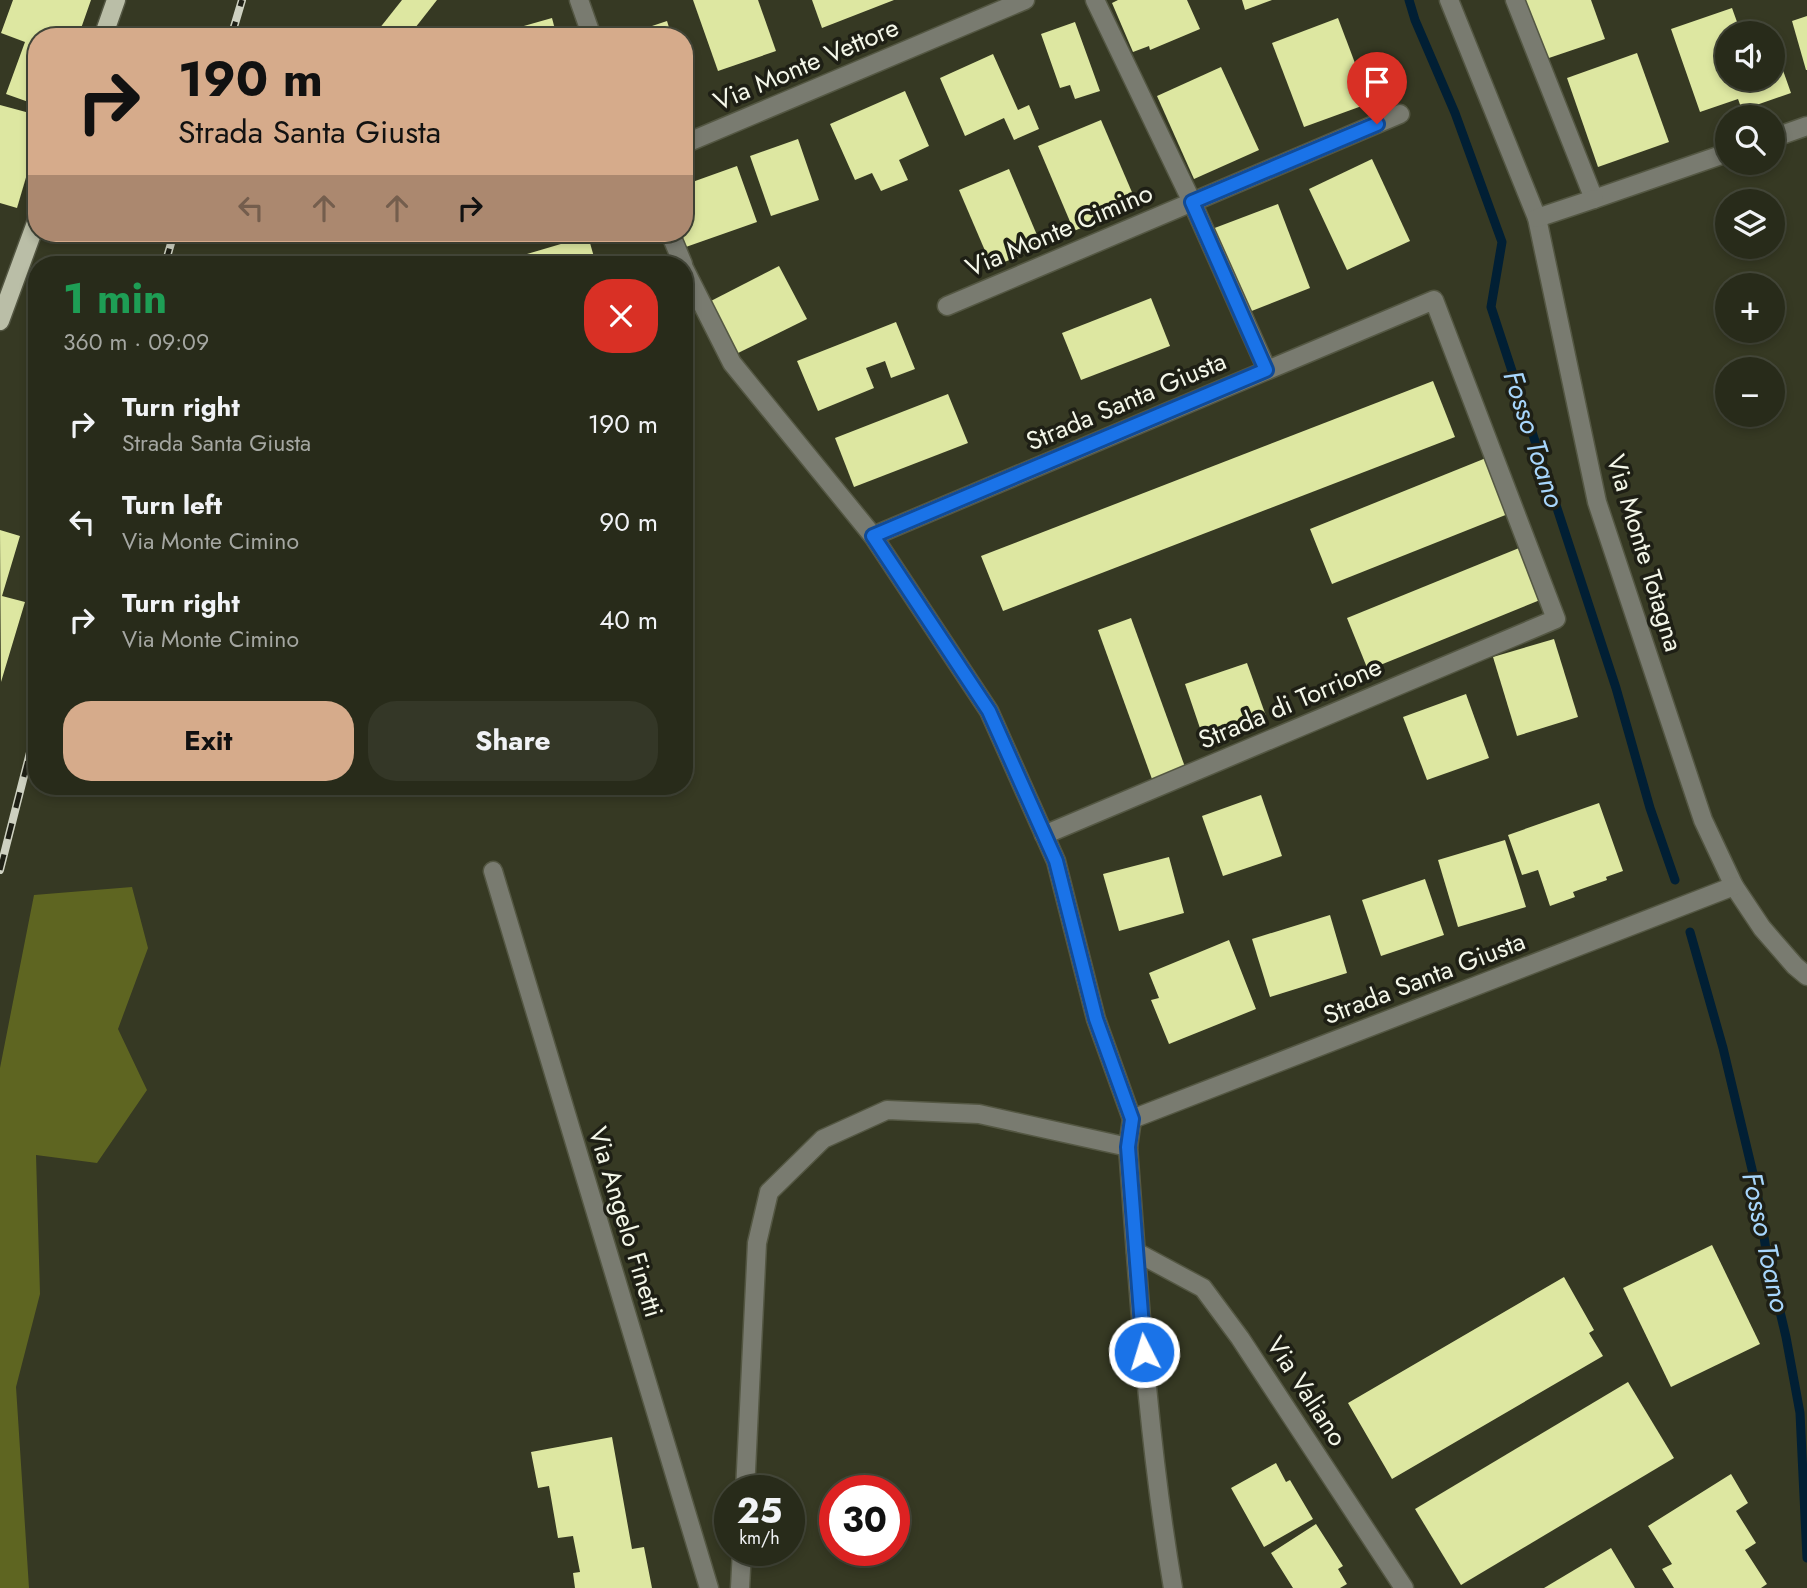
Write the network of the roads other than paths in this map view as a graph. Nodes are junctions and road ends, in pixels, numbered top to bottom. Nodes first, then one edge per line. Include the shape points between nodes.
1 (116, 0) edge
2 (579, 0) edge
3 (1025, 0) edge
4 (1095, 0) edge
5 (1449, 0) edge
6 (1515, 0) edge
7 (106, 28) edge
8 (589, 28) edge
9 (1401, 114) dead end
10 (1807, 126) edge
11 (1785, 134) edge
12 (693, 140) edge
13 (1715, 157) edge
14 (1594, 199) junction
15 (1192, 202) junction
16 (1537, 218) junction
17 (29, 242) edge
18 (693, 286) edge
19 (947, 306) dead end
20 (0, 321) edge
21 (1266, 370) junction
22 (873, 536) junction
23 (1556, 619) joint
24 (1044, 835) junction
25 (493, 871) dead end
26 (1734, 886) junction
27 (1807, 976) edge
28 (1132, 1119) junction
29 (1128, 1147) junction
30 (1136, 1252) junction
31 (746, 1475) edge
32 (741, 1566) edge
33 (709, 1588) edge
34 (740, 1588) edge
35 (1173, 1588) edge
36 (1404, 1588) edge

1 - 7 main road
2 - 8 street
3 - 12 street, Via Monte Vettore
4 - 15 street, Via Monte Cimino
5 - 16 street, Via Monte Totagna
6 - 14 street
9 - 15 street, Via Monte Cimino
10 - 11 street
13 - 14 street
14 - 16 street
15 - 19 street, Via Monte Cimino
15 - 21 street, Via Monte Cimino
16 - 26 street, Via Monte Totagna via 1597,502 1703,820
17 - 20 main road
18 - 22 street via 732,363
21 - 22 street, Strada Santa Giusta
21 - 23 street, Strada Santa Giusta via 1434,300
22 - 24 street via 989,711
23 - 24 street, Strada di Torrione
24 - 28 street via 1056,861 1096,1019
25 - 33 street, Via Angelo Finetti
26 - 27 street, Via Monte Totagna via 1762,928
26 - 28 street, Strada Santa Giusta
28 - 29 street
29 - 30 street
29 - 31 street via 979,1114 887,1110 823,1139 769,1192 757,1242
30 - 35 street via 1150,1416
30 - 36 street, Via Valiano via 1203,1288
32 - 34 street

